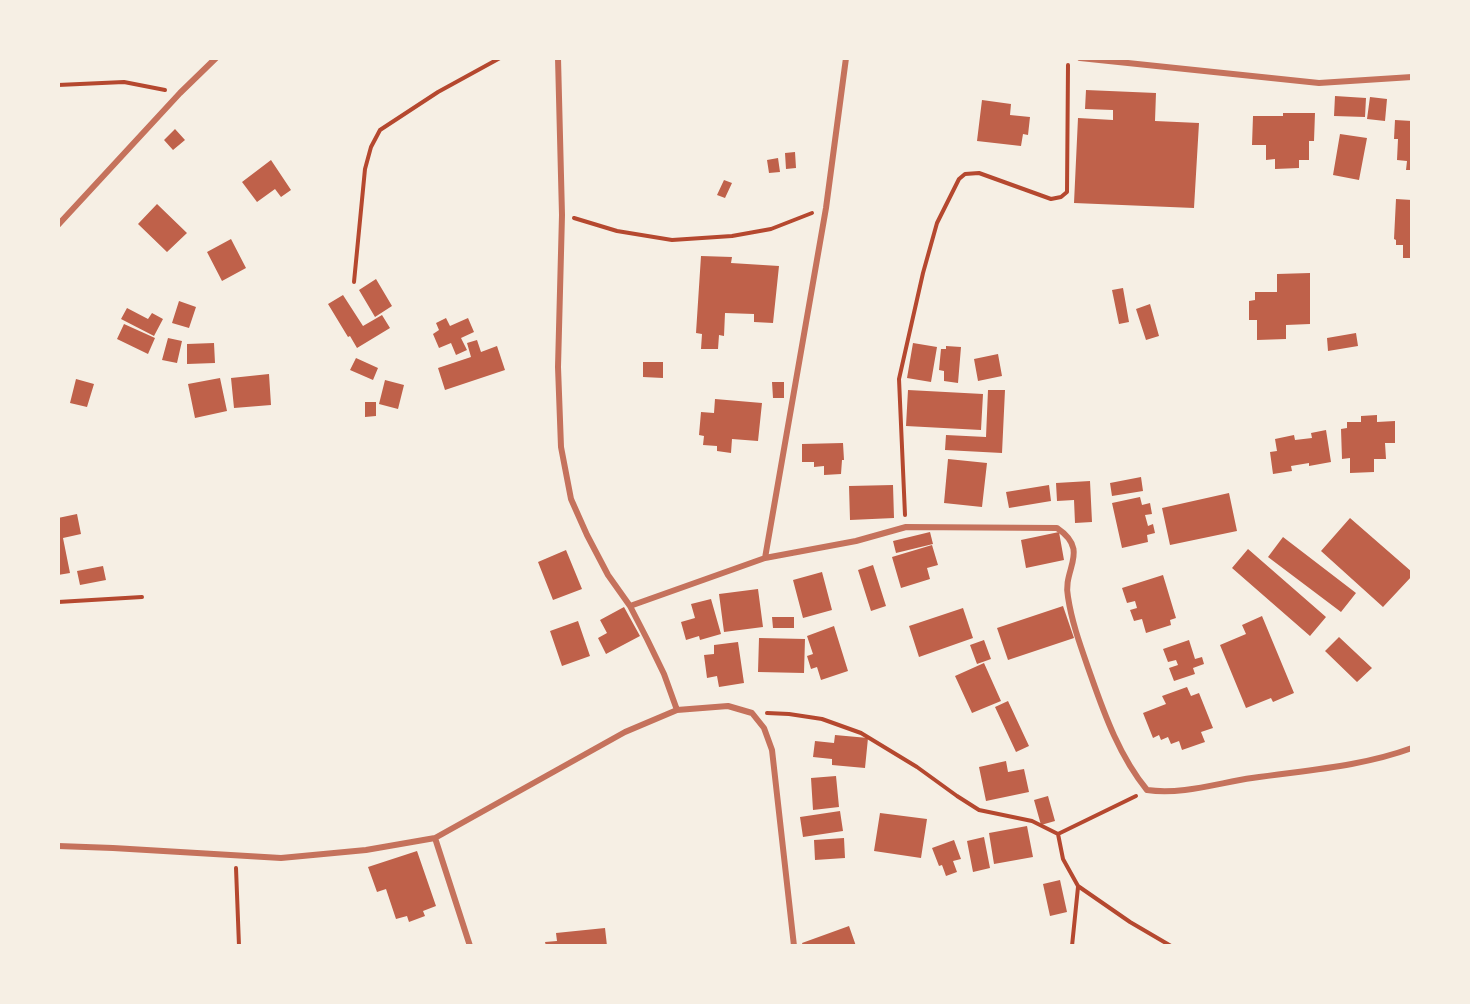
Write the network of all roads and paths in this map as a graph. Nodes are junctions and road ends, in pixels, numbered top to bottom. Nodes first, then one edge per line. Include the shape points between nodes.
1 (216, 58) edge
2 (500, 58) edge
3 (558, 58) edge
4 (846, 58) edge
5 (1068, 58) edge
6 (1080, 58) edge
7 (1412, 78) edge
8 (58, 85) edge
9 (180, 93) junction
10 (826, 208) junction
11 (562, 215) junction
12 (58, 225) edge
13 (354, 282) dead end
14 (906, 527) junction
15 (765, 558) junction
16 (142, 597) dead end
17 (58, 602) edge
18 (630, 606) junction
19 (677, 710) junction
20 (752, 712) junction
21 (1412, 748) edge
22 (1147, 790) junction
23 (1058, 834) junction
24 (435, 838) junction
25 (58, 846) edge
26 (235, 855) junction
27 (1078, 886) junction
28 (238, 945) edge
29 (470, 945) edge
30 (794, 945) edge
31 (1072, 945) edge
32 (1171, 945) edge

1 - 9 street
2 - 13 path via 380,130 365,169
3 - 11 street
4 - 10 street
5 - 14 path via 1068,192 1051,199 972,172 959,179 937,223 899,379
6 - 7 street via 1319,83
8 - 9 path via 123,82
9 - 12 street
10 - 11 path via 771,229 672,240 617,231
10 - 15 street
11 - 18 street via 558,367 561,447 571,499 587,536
14 - 15 street
14 - 22 street via 1036,526 1057,528 1068,535 1074,551 1066,590 1076,633 1115,738
15 - 18 street
16 - 17 path
18 - 19 street
19 - 20 street via 728,706
19 - 24 street via 625,732
20 - 23 path via 822,719 861,733 979,810 1032,821
20 - 30 street via 764,728 772,750
21 - 22 street via 1341,767 1165,793
22 - 23 path
23 - 27 path via 1063,859
24 - 26 street via 366,850 281,858
24 - 29 street
25 - 26 street
26 - 28 path
27 - 31 path
27 - 32 path

